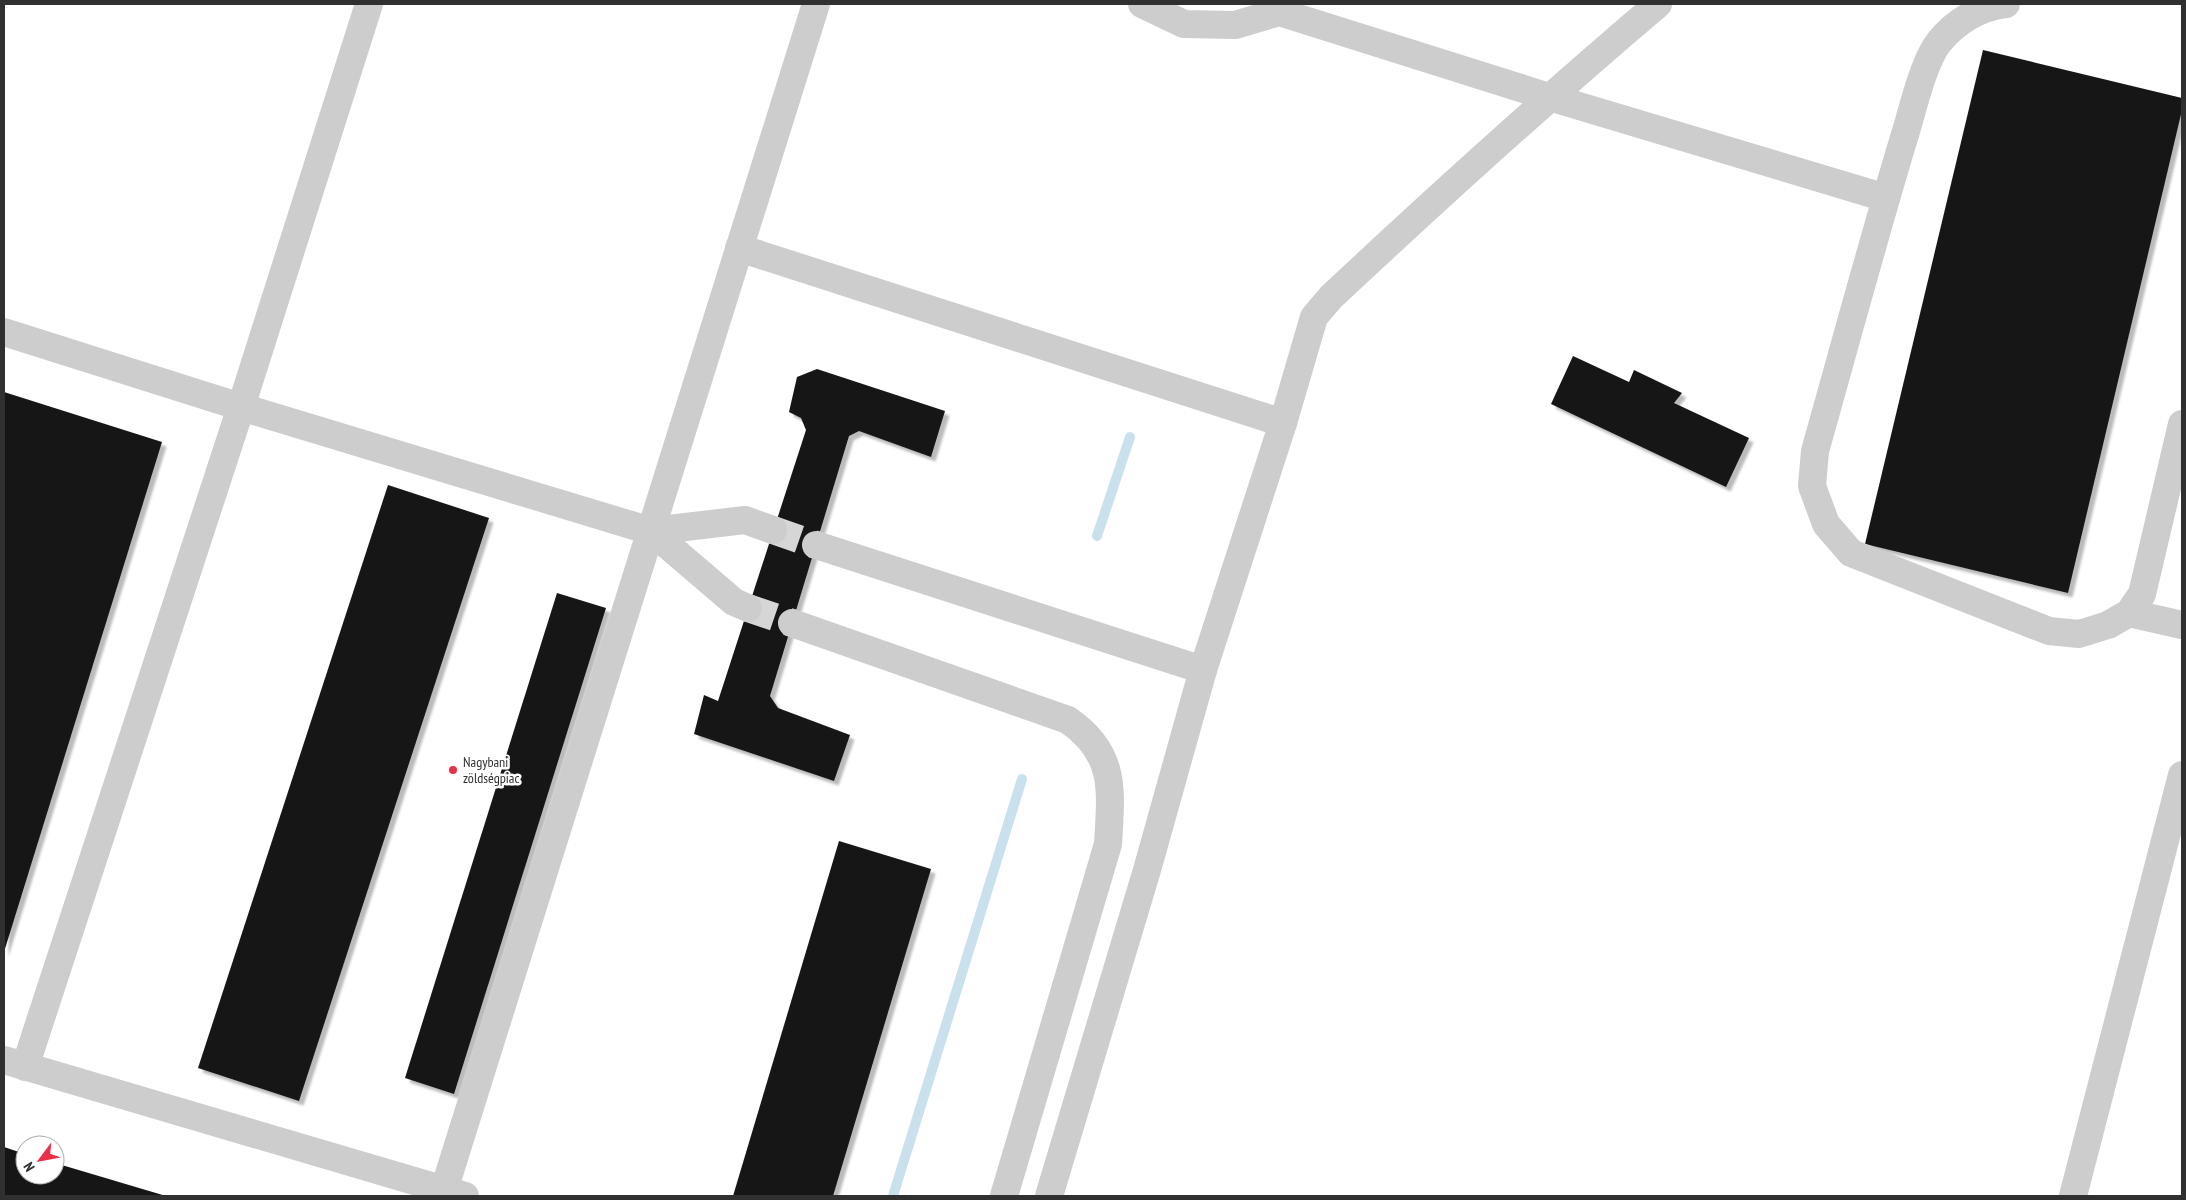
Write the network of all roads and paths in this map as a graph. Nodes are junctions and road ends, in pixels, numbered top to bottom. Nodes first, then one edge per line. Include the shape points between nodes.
1 (369, 4) edge
2 (816, 4) edge
3 (1142, 4) edge
4 (1658, 4) edge
5 (2006, 4) edge
6 (1549, 97) junction
7 (1886, 198) junction
8 (739, 248) junction
9 (4, 332) edge
10 (241, 407) junction
11 (1283, 423) junction
12 (2182, 424) edge
13 (773, 530) tunnel mouth
14 (651, 531) junction
15 (816, 545) tunnel mouth
16 (748, 608) tunnel mouth
17 (2130, 613) junction
18 (792, 623) tunnel mouth
19 (2182, 625) edge
20 (1203, 670) junction
21 (2182, 776) edge
22 (14, 1063) edge
23 (455, 1193) edge
24 (1004, 1196) edge
25 (1049, 1196) edge
26 (2072, 1196) edge

1 - 10 street
2 - 8 street
3 - 6 street via 1184,24 1235,25 1279,12
4 - 6 street
5 - 7 street via 1966,17 1938,43 1926,67
6 - 7 street
6 - 11 street via 1331,297 1314,317
7 - 17 street via 1815,451 1812,486 1826,524 1851,553 2049,631 2079,634 2108,625
8 - 11 street
8 - 14 street
9 - 10 street
10 - 14 street
10 - 22 street
11 - 20 street
12 - 17 street via 2142,594
13 - 14 street via 745,520
14 - 16 street via 734,602
14 - 23 street
15 - 20 street
17 - 19 street
18 - 24 street via 1068,720 1086,732 1104,764 1111,789 1108,844
20 - 25 street
21 - 26 street
22 - 23 street

